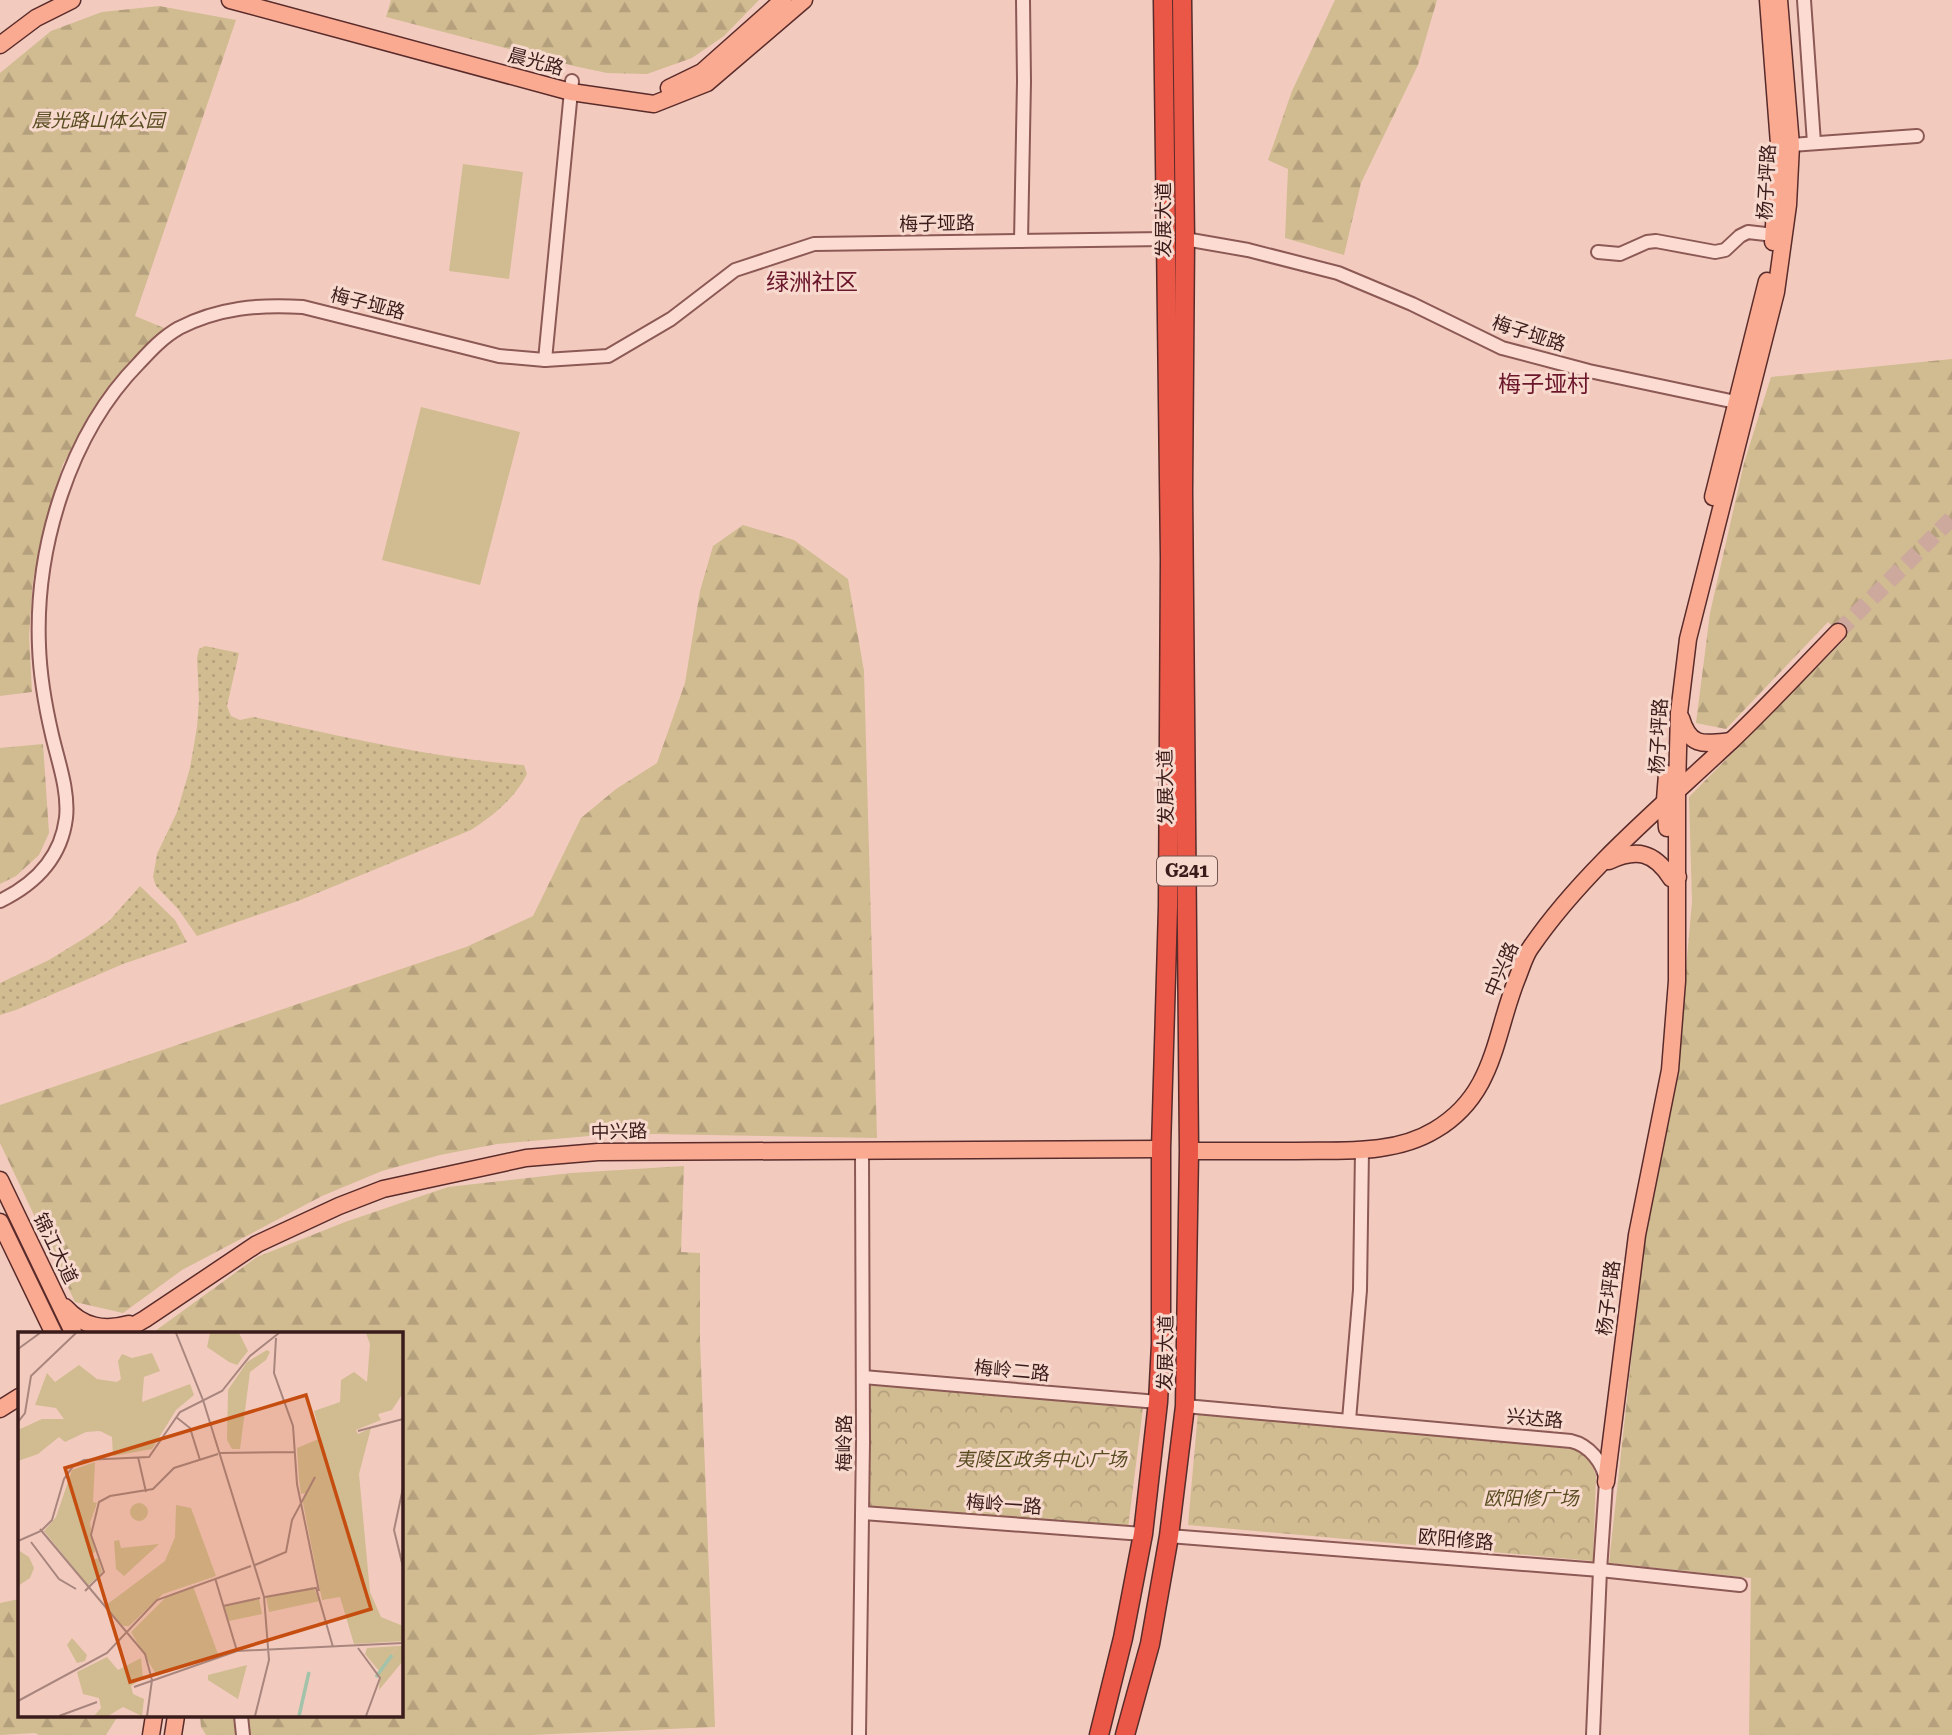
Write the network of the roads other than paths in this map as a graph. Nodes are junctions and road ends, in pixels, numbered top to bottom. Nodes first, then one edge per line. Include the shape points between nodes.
1 (54, 0) edge
2 (72, 0) edge
3 (230, 0) edge
4 (267, 0) edge
5 (783, 0) edge
6 (804, 0) edge
7 (1023, 0) edge
8 (1163, 0) edge
9 (1182, 0) edge
10 (1768, 0) edge
11 (1779, 0) edge
12 (1804, 0) edge
13 (0, 35) edge
14 (0, 45) edge
15 (571, 87) junction
16 (1917, 136) dead end
17 (1814, 143) junction
18 (1791, 145) junction
19 (1774, 235) junction
20 (1165, 239) junction
21 (1185, 239) junction
22 (1021, 241) junction
23 (1598, 252) dead end
24 (545, 360) junction
25 (1743, 404) junction
26 (1838, 632) tunnel mouth
27 (1679, 713) junction
28 (1731, 741) junction
29 (1671, 795) junction
30 (1603, 863) junction
31 (1674, 878) junction
32 (0, 901) edge
33 (1161, 1149) junction
34 (1362, 1150) junction
35 (1189, 1151) junction
36 (862, 1152) junction
37 (0, 1180) edge
38 (0, 1222) edge
39 (55, 1295) junction
40 (38, 1301) junction
41 (145, 1319) junction
42 (44, 1332) edge
43 (53, 1332) edge
44 (73, 1332) edge
45 (122, 1332) edge
46 (132, 1332) edge
47 (863, 1377) junction
48 (18, 1398) edge
49 (1158, 1402) junction
50 (1185, 1406) junction
51 (0, 1409) edge
52 (1349, 1420) junction
53 (1599, 1462) junction
54 (1606, 1482) junction
55 (863, 1513) junction
56 (1143, 1534) junction
57 (1169, 1536) junction
58 (1600, 1570) junction
59 (1740, 1585) dead end
60 (859, 1735) edge
61 (1099, 1735) edge
62 (1125, 1735) edge
63 (1594, 1735) edge

1 - 13 main road
2 - 14 main road via 36,18
3 - 15 main road, 晨光路
4 - 15 main road, 晨光路
5 - 15 main road, 晨光路 via 702,72 654,95
6 - 15 main road, 晨光路 via 707,83 654,104
7 - 22 street
8 - 20 highway, 发展大道 / G241
9 - 21 highway, 发展大道 / G241
10 - 19 main road via 1779,144
11 - 18 main road, 杨子坪路
12 - 17 street
15 - 24 street
16 - 17 street
17 - 18 street
18 - 25 main road, 杨子坪路 via 1776,292
19 - 23 street via 1748,232 1715,252 1656,241 1620,254
19 - 25 main road
20 - 22 street, 梅子垭路
20 - 33 highway, 发展大道 / G241 via 1170,571
21 - 25 street, 梅子垭路 via 1338,273 1502,348
21 - 35 highway, 发展大道 / G241
22 - 24 street, 梅子垭路 via 814,244 735,270 671,319 608,356
24 - 32 street, 梅子垭路 via 499,356 303,307 274,305 222,312 162,339 127,375 102,411 60,497 44,556 39,645 66,816 60,844 47,866
25 - 27 main road, 杨子坪路 via 1688,639
25 - 29 main road via 1700,547 1678,641 1671,712
26 - 28 main road, 中兴路
27 - 28 main road via 1684,730 1698,743
27 - 29 main road, 杨子坪路
28 - 29 main road, 中兴路
29 - 30 main road, 中兴路
29 - 31 main road, 杨子坪路
30 - 31 main road via 1633,852 1643,854
30 - 34 main road, 中兴路 via 1529,949 1476,1093 1435,1131 1415,1140
31 - 53 main road, 杨子坪路 via 1660,1076 1628,1234
31 - 54 main road, 杨子坪路 via 1677,981 1670,1070 1637,1235
33 - 36 main road, 中兴路
33 - 49 highway, 发展大道 / G241
34 - 35 main road, 中兴路
34 - 52 street via 1360,1290
35 - 50 highway, 发展大道 / G241
36 - 41 main road, 中兴路 via 598,1152 526,1158 383,1189 257,1244
36 - 47 street, 梅岭路
37 - 39 main road, 锦江大道
38 - 40 main road, 锦江大道
39 - 41 main road via 76,1318 92,1327
39 - 44 main road, 锦江大道
40 - 42 main road
40 - 43 main road, 锦江大道
41 - 45 main road, 中兴路
41 - 46 main road
47 - 49 street, 梅岭二路
47 - 55 street, 梅岭路
48 - 51 main road
49 - 56 highway, 发展大道 / G241
50 - 52 street, 兴达路
50 - 57 highway, 发展大道 / G241
52 - 53 street, 兴达路 via 1570,1441 1585,1446
53 - 54 street
54 - 58 street
55 - 56 street, 梅岭一路
55 - 60 street, 梅岭路
56 - 61 highway, 发展大道 / G241
57 - 58 street, 欧阳修路
57 - 62 highway, 发展大道 / G241 via 1150,1644
58 - 59 street, 欧阳修路
58 - 63 street

